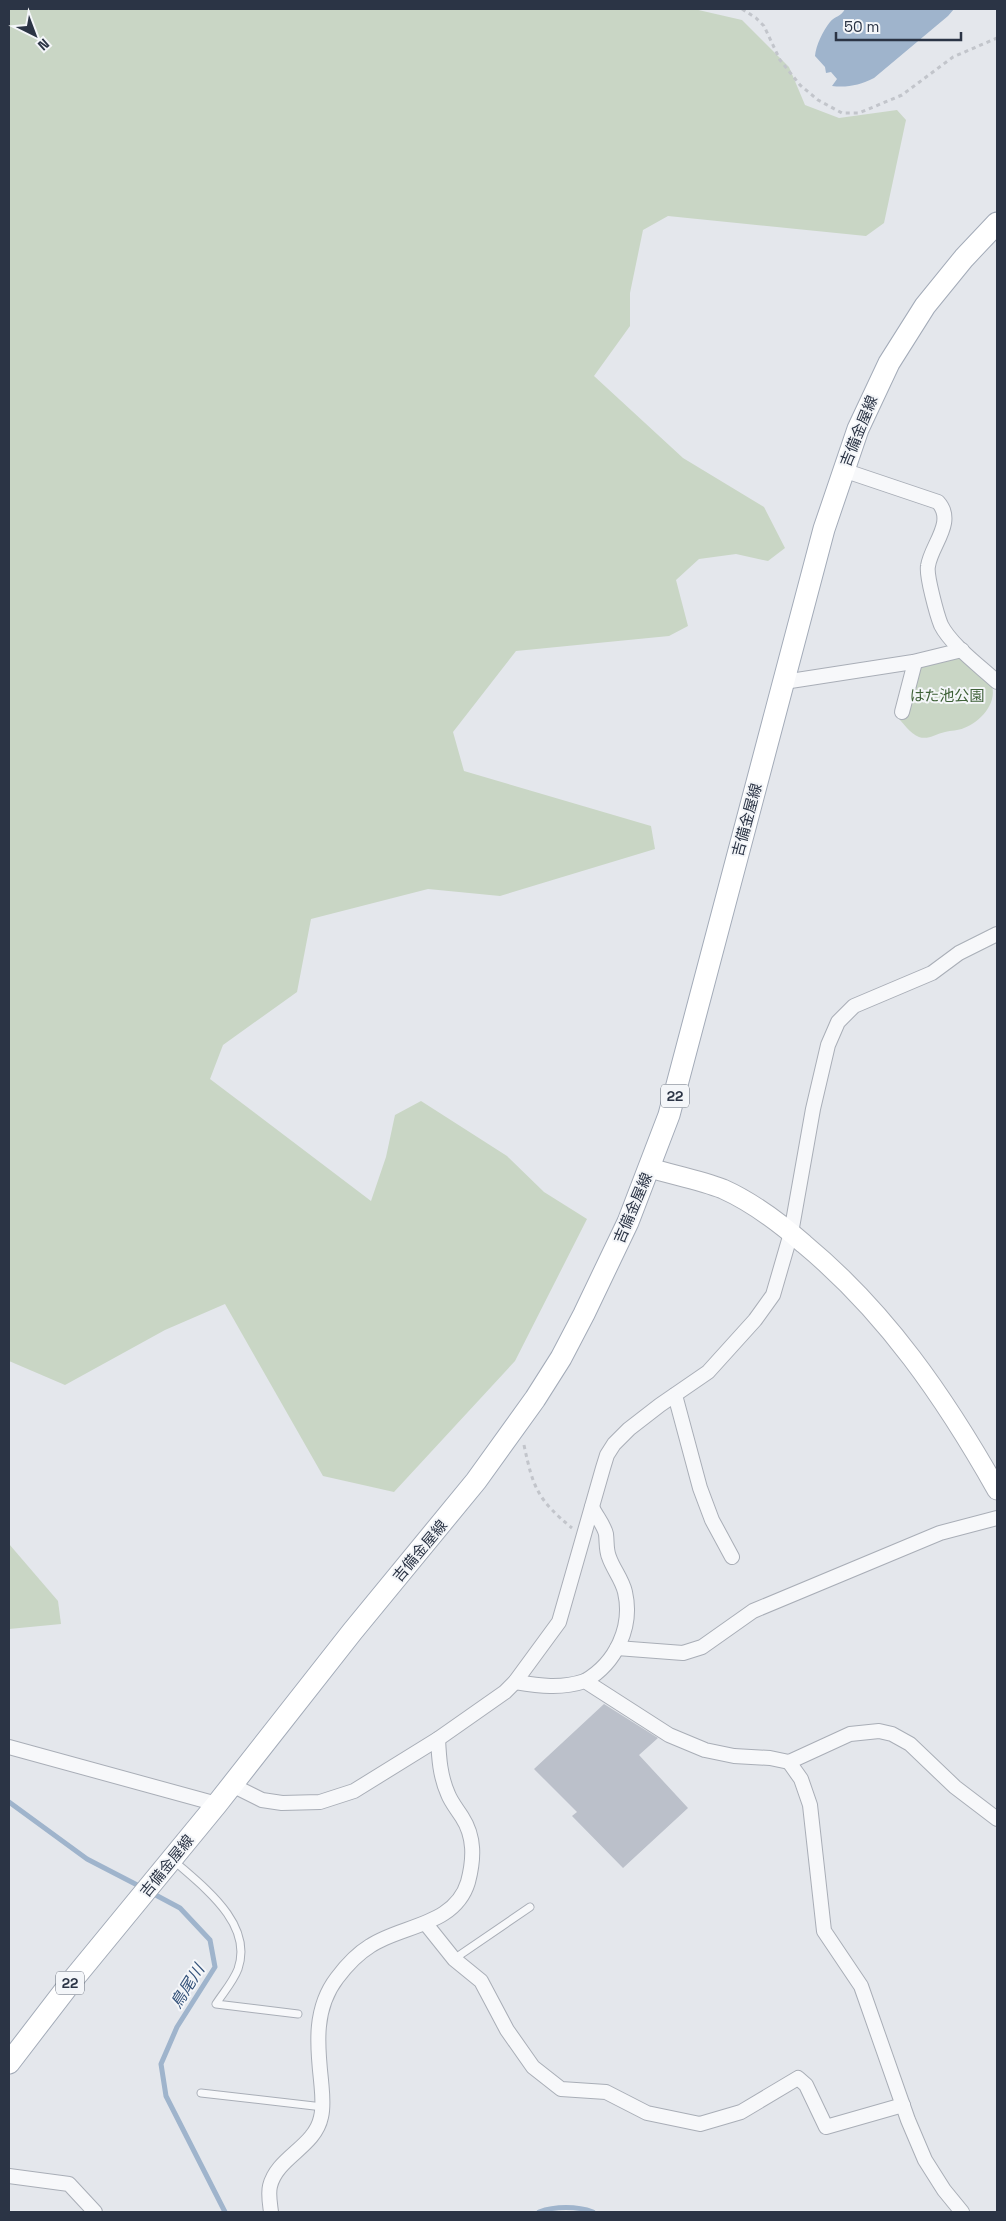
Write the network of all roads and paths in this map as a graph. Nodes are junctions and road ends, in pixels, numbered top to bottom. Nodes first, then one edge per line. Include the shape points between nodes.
1 (742, 9) edge
2 (997, 38) edge
3 (997, 223) edge
4 (843, 470) junction
5 (962, 650) junction
6 (915, 662) junction
7 (784, 682) junction
8 (997, 682) edge
9 (902, 712) dead end
10 (997, 934) edge
11 (650, 1168) junction
12 (791, 1232) junction
13 (675, 1395) junction
14 (520, 1421) junction
15 (997, 1490) edge
16 (592, 1507) junction
17 (997, 1518) edge
18 (583, 1537) junction
19 (732, 1557) dead end
20 (617, 1648) junction
21 (585, 1680) junction
22 (515, 1682) junction
23 (438, 1738) junction
24 (9, 1747) edge
25 (789, 1762) junction
26 (232, 1785) junction
27 (217, 1804) junction
28 (997, 1819) edge
29 (166, 1868) junction
30 (530, 1907) dead end
31 (426, 1924) junction
32 (454, 1959) junction
33 (298, 2014) dead end
34 (9, 2063) edge
35 (201, 2093) dead end
36 (903, 2105) junction
37 (323, 2106) junction
38 (9, 2176) edge
39 (95, 2212) edge
40 (270, 2212) edge
41 (962, 2212) edge

1 - 2 path via 764,26 780,60 800,85 842,114 859,113 902,95 953,57
3 - 4 main road, 吉備金屋線 / 22 via 942,284 910,329 872,396
4 - 5 street via 938,502 944,508 943,527 927,567 941,625
4 - 7 main road, 吉備金屋線 / 22
5 - 6 street
5 - 8 street
6 - 7 street
6 - 9 street
7 - 11 main road, 吉備金屋線 / 22 via 682,1071
10 - 12 street via 932,973 854,1006 838,1022 828,1045 813,1109
11 - 12 street via 722,1189
11 - 14 main road, 吉備金屋線 / 22 via 584,1314 561,1358
12 - 13 street via 769,1301 708,1372
12 - 15 street via 857,1291 904,1345
13 - 16 street via 614,1444 607,1455
13 - 19 street via 703,1496
14 - 18 path via 530,1471 541,1498
14 - 26 main road, 吉備金屋線 / 22 via 459,1504 346,1639
16 - 18 street
16 - 20 street via 603,1526 609,1558 625,1592 625,1628
17 - 20 street via 940,1533 753,1611 702,1647 683,1653
18 - 22 street via 559,1622
20 - 21 street via 600,1671
21 - 22 street via 555,1687
21 - 25 street via 686,1744 734,1756
22 - 23 street
23 - 26 street via 354,1791 320,1802 262,1800
23 - 31 street via 442,1780 469,1829 473,1857 461,1895 453,1906
24 - 27 street
25 - 28 street via 850,1734 879,1731 892,1734 910,1744 955,1787
25 - 36 street via 801,1779 810,1804 824,1931 860,1986
26 - 27 main road, 吉備金屋線 / 22
27 - 29 main road, 吉備金屋線 / 22
29 - 33 lane via 218,1902 238,1934 238,1968 216,2004
29 - 34 main road, 吉備金屋線 / 22 via 28,2035
30 - 32 lane
31 - 32 street
31 - 37 street via 369,1946 347,1967 327,1995 318,2024 317,2041
32 - 36 street via 481,1981 507,2030 533,2067 561,2089 606,2092 638,2110 700,2124 741,2112 798,2078 806,2085 826,2126
35 - 37 lane
36 - 41 street via 925,2160
37 - 40 street via 317,2130 274,2176 270,2187
38 - 39 street via 69,2184

